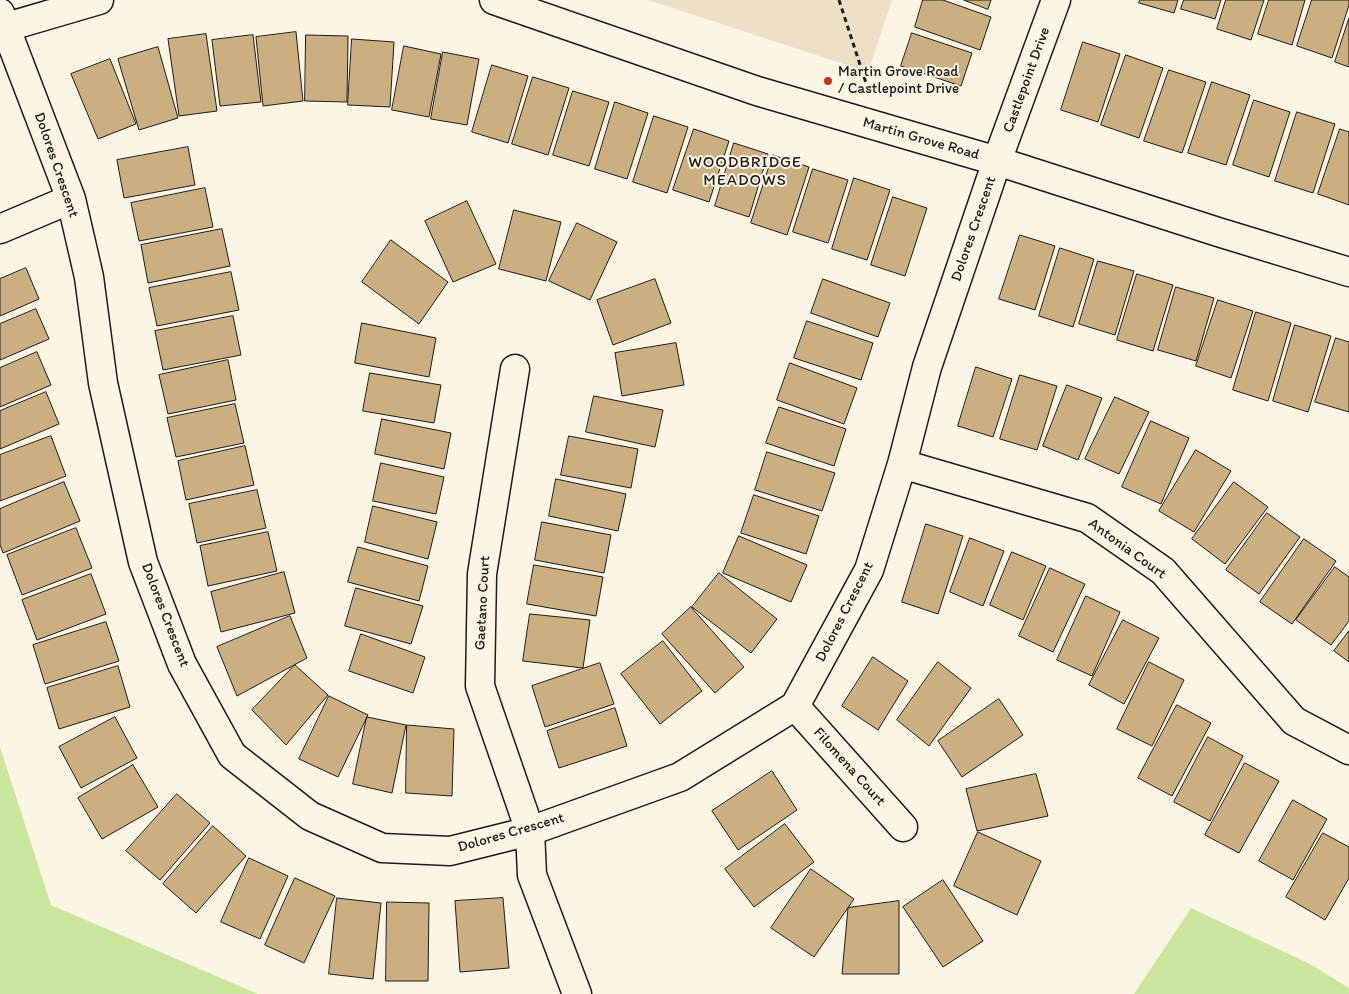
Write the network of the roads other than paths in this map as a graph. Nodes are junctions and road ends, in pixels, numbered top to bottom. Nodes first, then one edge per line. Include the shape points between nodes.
1 (99, 0) edge
2 (494, 0) edge
3 (1056, 0) edge
4 (2, 23) edge
5 (997, 161) junction
6 (71, 199) junction
7 (0, 229) edge
8 (1349, 272) edge
9 (515, 369) dead end
10 (902, 464) junction
11 (796, 706) junction
12 (1349, 750) edge
13 (903, 826) dead end
14 (530, 830) junction
15 (577, 994) edge

1 - 4 street
2 - 5 street, Martin Grove Road via 756,91
3 - 5 street, Castlepoint Drive
4 - 6 street, Dolores Crescent
5 - 8 street, Martin Grove Road
5 - 10 street, Dolores Crescent via 927,367
6 - 7 street
6 - 14 street, Dolores Crescent via 89,278 103,384 143,562 182,664 232,755 310,816 382,848 450,851
9 - 14 street, Gaetano Court via 482,574 480,686
10 - 11 street, Dolores Crescent via 869,570
10 - 12 street, Antonia Court via 1087,518 1163,572 1294,721
11 - 13 street, Filomena Court
11 - 14 street, Dolores Crescent via 680,777
14 - 15 street, Gaetano Court via 532,875

